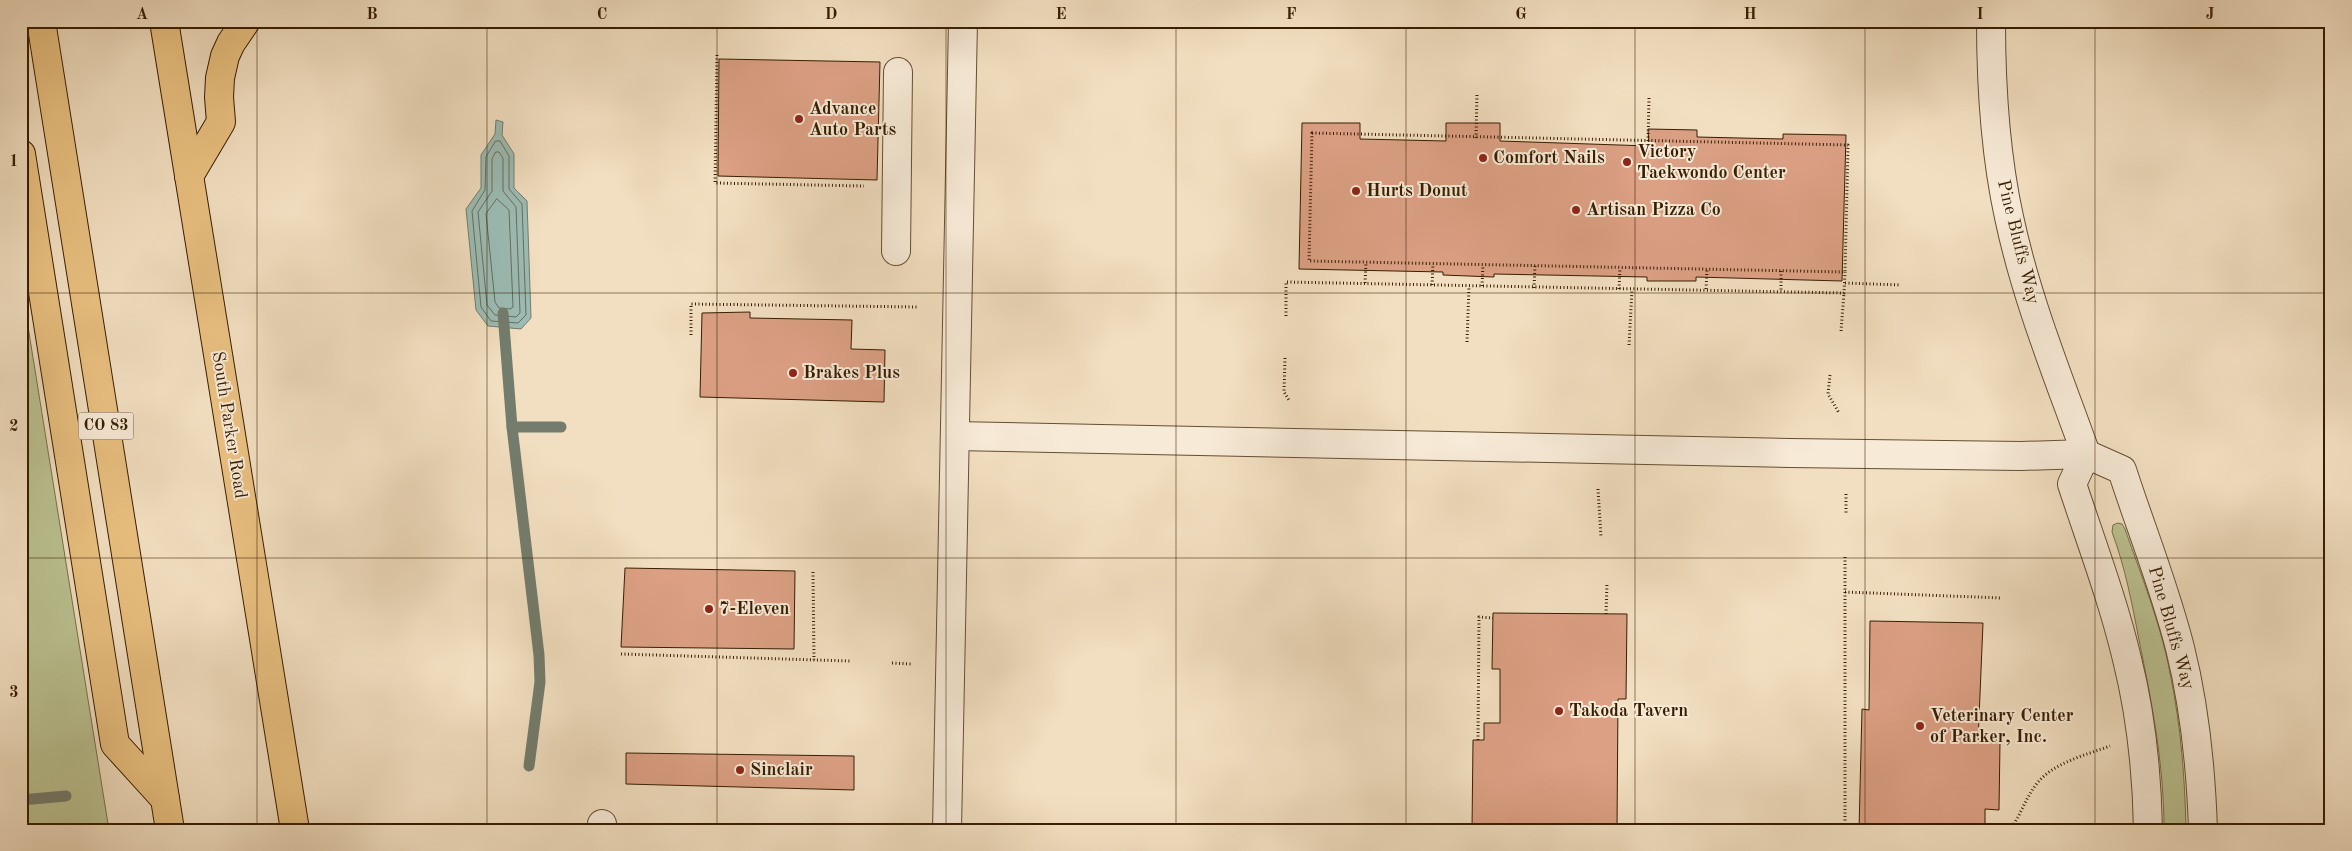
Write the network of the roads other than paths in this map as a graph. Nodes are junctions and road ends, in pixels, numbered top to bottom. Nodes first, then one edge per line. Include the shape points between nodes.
1 (41, 21) edge
2 (164, 21) edge
3 (246, 21) edge
4 (963, 21) edge
5 (1991, 21) edge
6 (898, 72) dead end
7 (21, 154) edge
8 (189, 176) junction
9 (896, 251) dead end
10 (955, 436) junction
11 (2086, 454) junction
12 (165, 799) junction
13 (170, 830) edge
14 (295, 830) edge
15 (948, 830) edge
16 (2148, 830) edge
17 (2203, 830) edge

1 - 12 highway, CO 83
2 - 8 highway, South Parker Road
3 - 8 highway via 225,56 220,78 221,122
4 - 10 street
5 - 11 street, Pine Bluffs Way via 1994,107 2009,217 2033,304
6 - 9 street
7 - 12 highway via 115,744
8 - 14 highway, South Parker Road
10 - 11 street via 2021,456
10 - 15 street
11 - 16 street via 2072,484 2128,660 2145,761
11 - 17 street, Pine Bluffs Way via 2122,470 2174,628 2197,742
12 - 13 highway, CO 83

